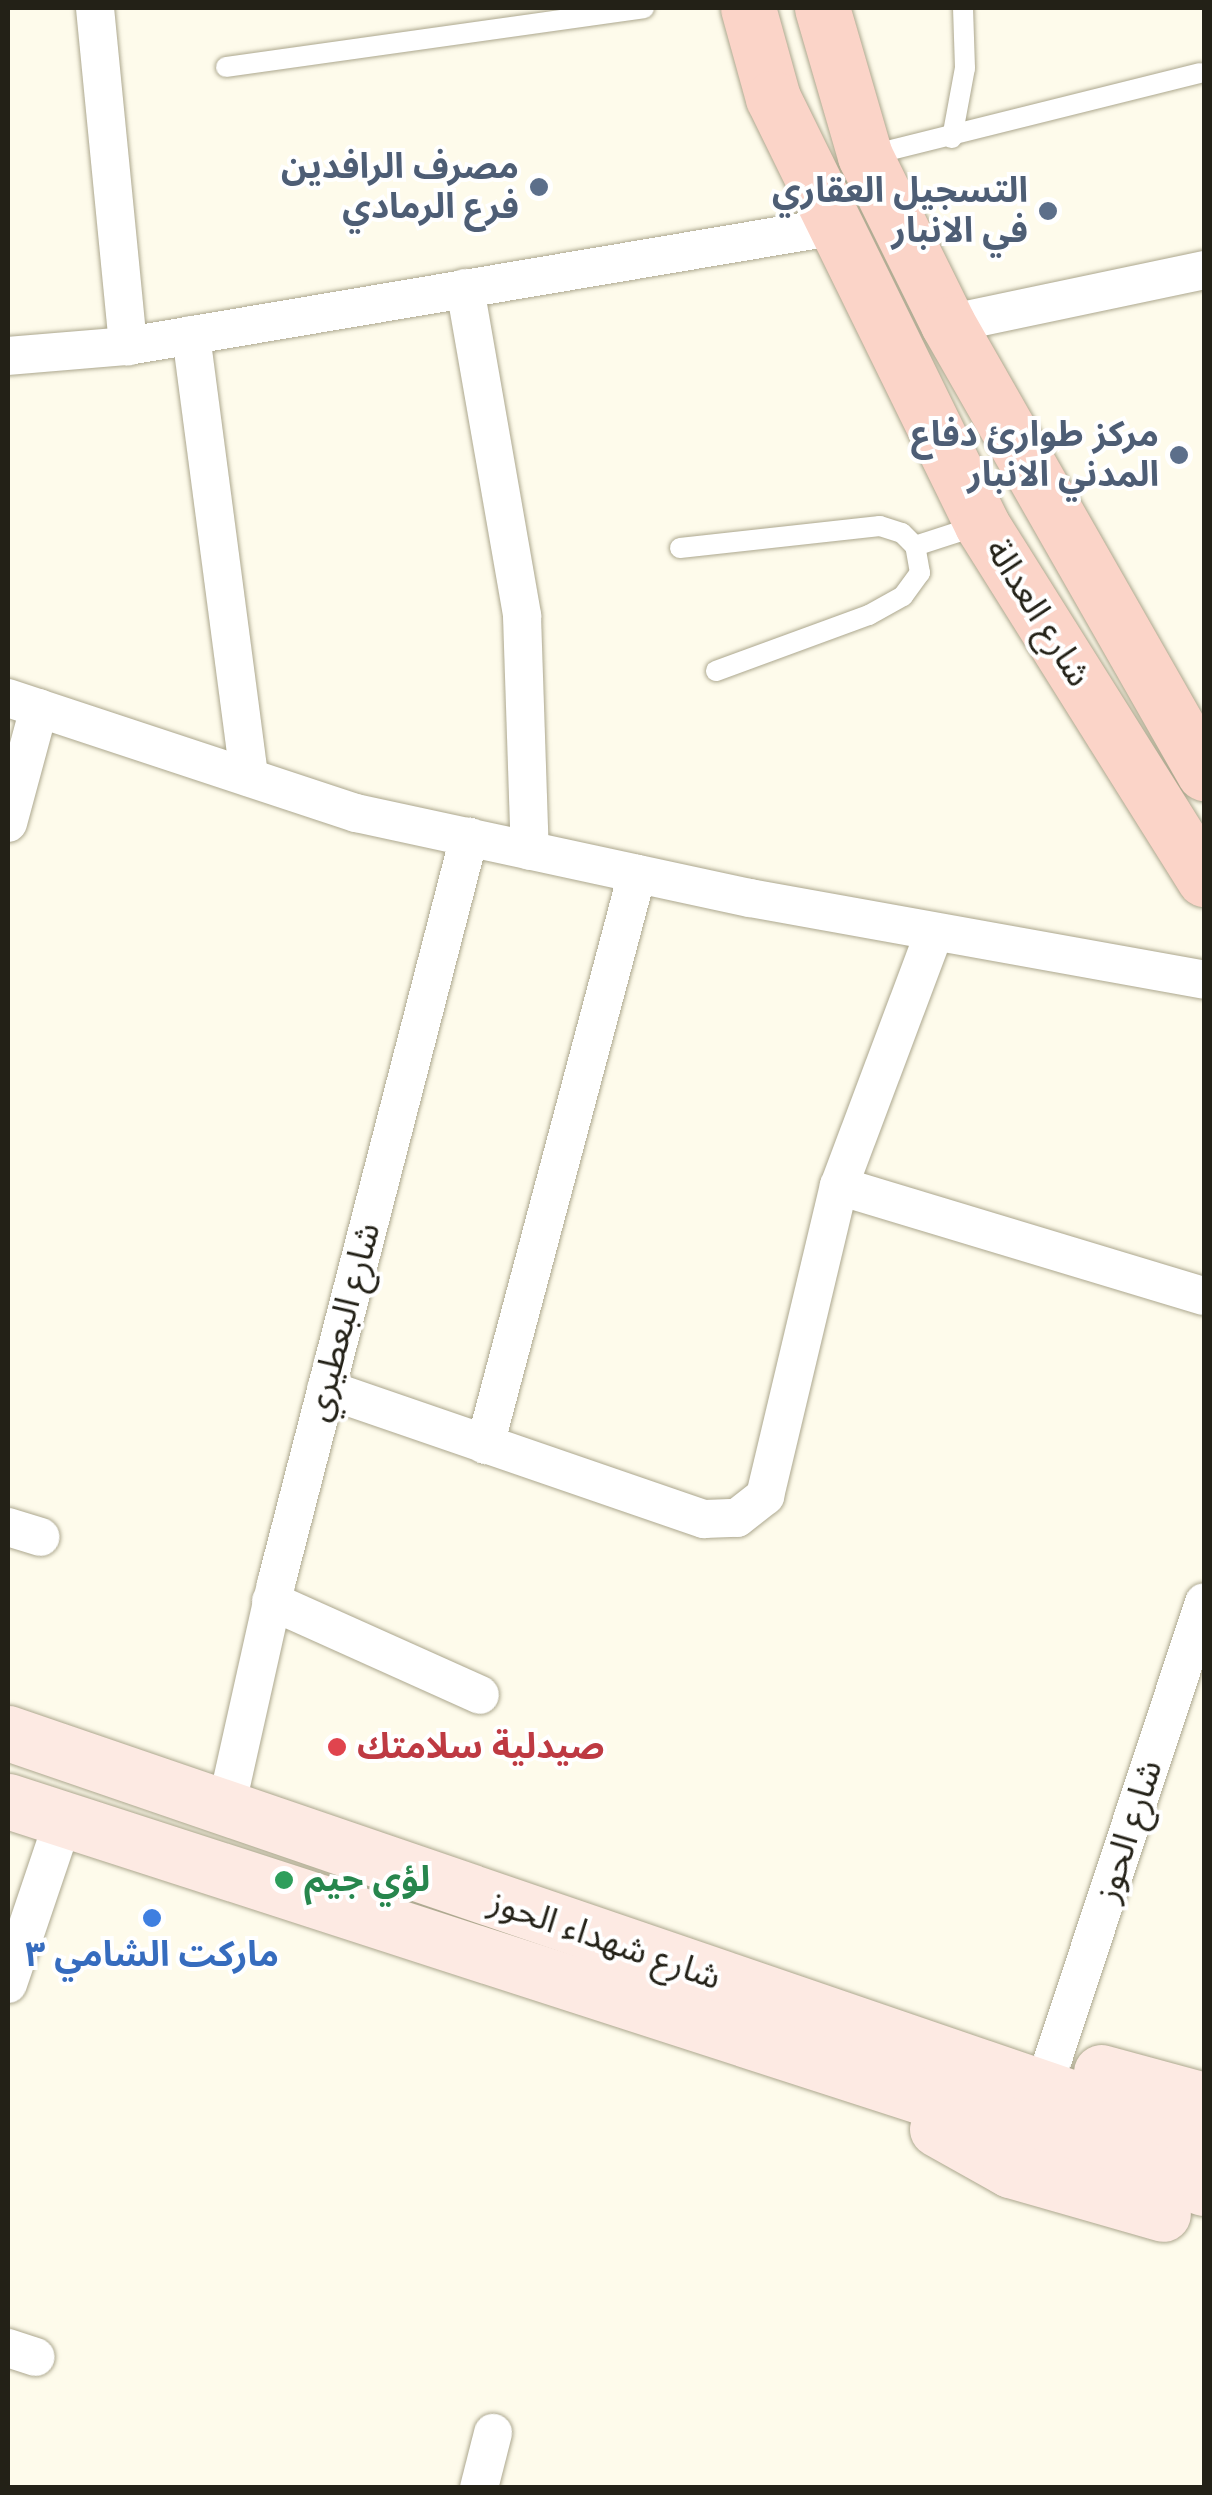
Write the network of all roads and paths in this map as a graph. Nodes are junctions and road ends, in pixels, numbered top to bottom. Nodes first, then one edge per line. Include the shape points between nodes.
1 (95, 8) edge
2 (644, 8) edge
3 (748, 8) edge
4 (822, 8) edge
5 (963, 8) edge
6 (226, 67) dead end
7 (1200, 73) dead end
8 (952, 138) junction
9 (865, 156) junction
10 (837, 226) junction
11 (1204, 270) edge
12 (464, 288) junction
13 (948, 324) junction
14 (191, 335) junction
15 (128, 346) junction
16 (8, 356) edge
17 (982, 524) junction
18 (916, 546) junction
19 (680, 548) dead end
20 (716, 671) dead end
21 (23, 703) edge
22 (1204, 773) edge
23 (249, 778) junction
24 (8, 823) edge
25 (469, 837) junction
26 (530, 851) junction
27 (637, 874) junction
28 (1204, 878) edge
29 (934, 933) junction
30 (1204, 980) edge
31 (839, 1186) junction
32 (1204, 1296) edge
33 (326, 1389) junction
34 (486, 1445) junction
35 (271, 1601) junction
36 (1204, 1602) edge
37 (480, 1695) dead end
38 (8, 1733) edge
39 (8, 1801) edge
40 (248, 1816) junction
41 (64, 1819) junction
42 (252, 1879) junction
43 (8, 1984) edge
44 (877, 2059) junction
45 (1052, 2059) junction
46 (1204, 2100) edge
47 (1204, 2142) edge
48 (1204, 2188) edge
49 (1204, 2226) edge
50 (493, 2432) dead end
51 (478, 2488) edge

1 - 15 street
2 - 6 lane
3 - 10 main road, شارع العدالة via 773,98
4 - 9 main road, شارع العدالة
5 - 8 lane via 965,68
7 - 8 lane
8 - 9 lane
9 - 13 main road, شارع العدالة
10 - 12 street
10 - 17 main road, شارع العدالة
11 - 13 street
12 - 14 street
12 - 26 street via 522,616
13 - 22 main road, شارع العدالة
14 - 15 street
14 - 23 street
15 - 16 street
17 - 18 lane
17 - 28 main road, شارع العدالة
18 - 19 lane via 902,532 880,526
18 - 20 lane via 920,573 903,596
21 - 23 street
21 - 24 street
23 - 25 street via 356,813
25 - 26 street
25 - 33 street, شارع البعطيري
26 - 27 street
27 - 29 street
27 - 34 street
29 - 30 street
29 - 31 street
31 - 32 street
31 - 34 street via 764,1496 737,1518 704,1520
33 - 34 street
33 - 35 street, شارع البعطيري
35 - 37 street
35 - 40 street, شارع البعطيري
36 - 45 street, شارع الحوز
38 - 40 main road, شارع شهداء الحوز
39 - 41 main road, شارع شهداء الحوز
40 - 42 main road
40 - 44 main road, شارع شهداء الحوز
41 - 42 main road, شارع شهداء الحوز
41 - 43 street
42 - 44 main road, شارع شهداء الحوز
44 - 45 main road via 973,2038
44 - 47 main road, شارع شهداء الحوز
44 - 48 main road, شارع شهداء الحوز
44 - 49 main road via 956,2143 1010,2170
45 - 46 main road
50 - 51 street

